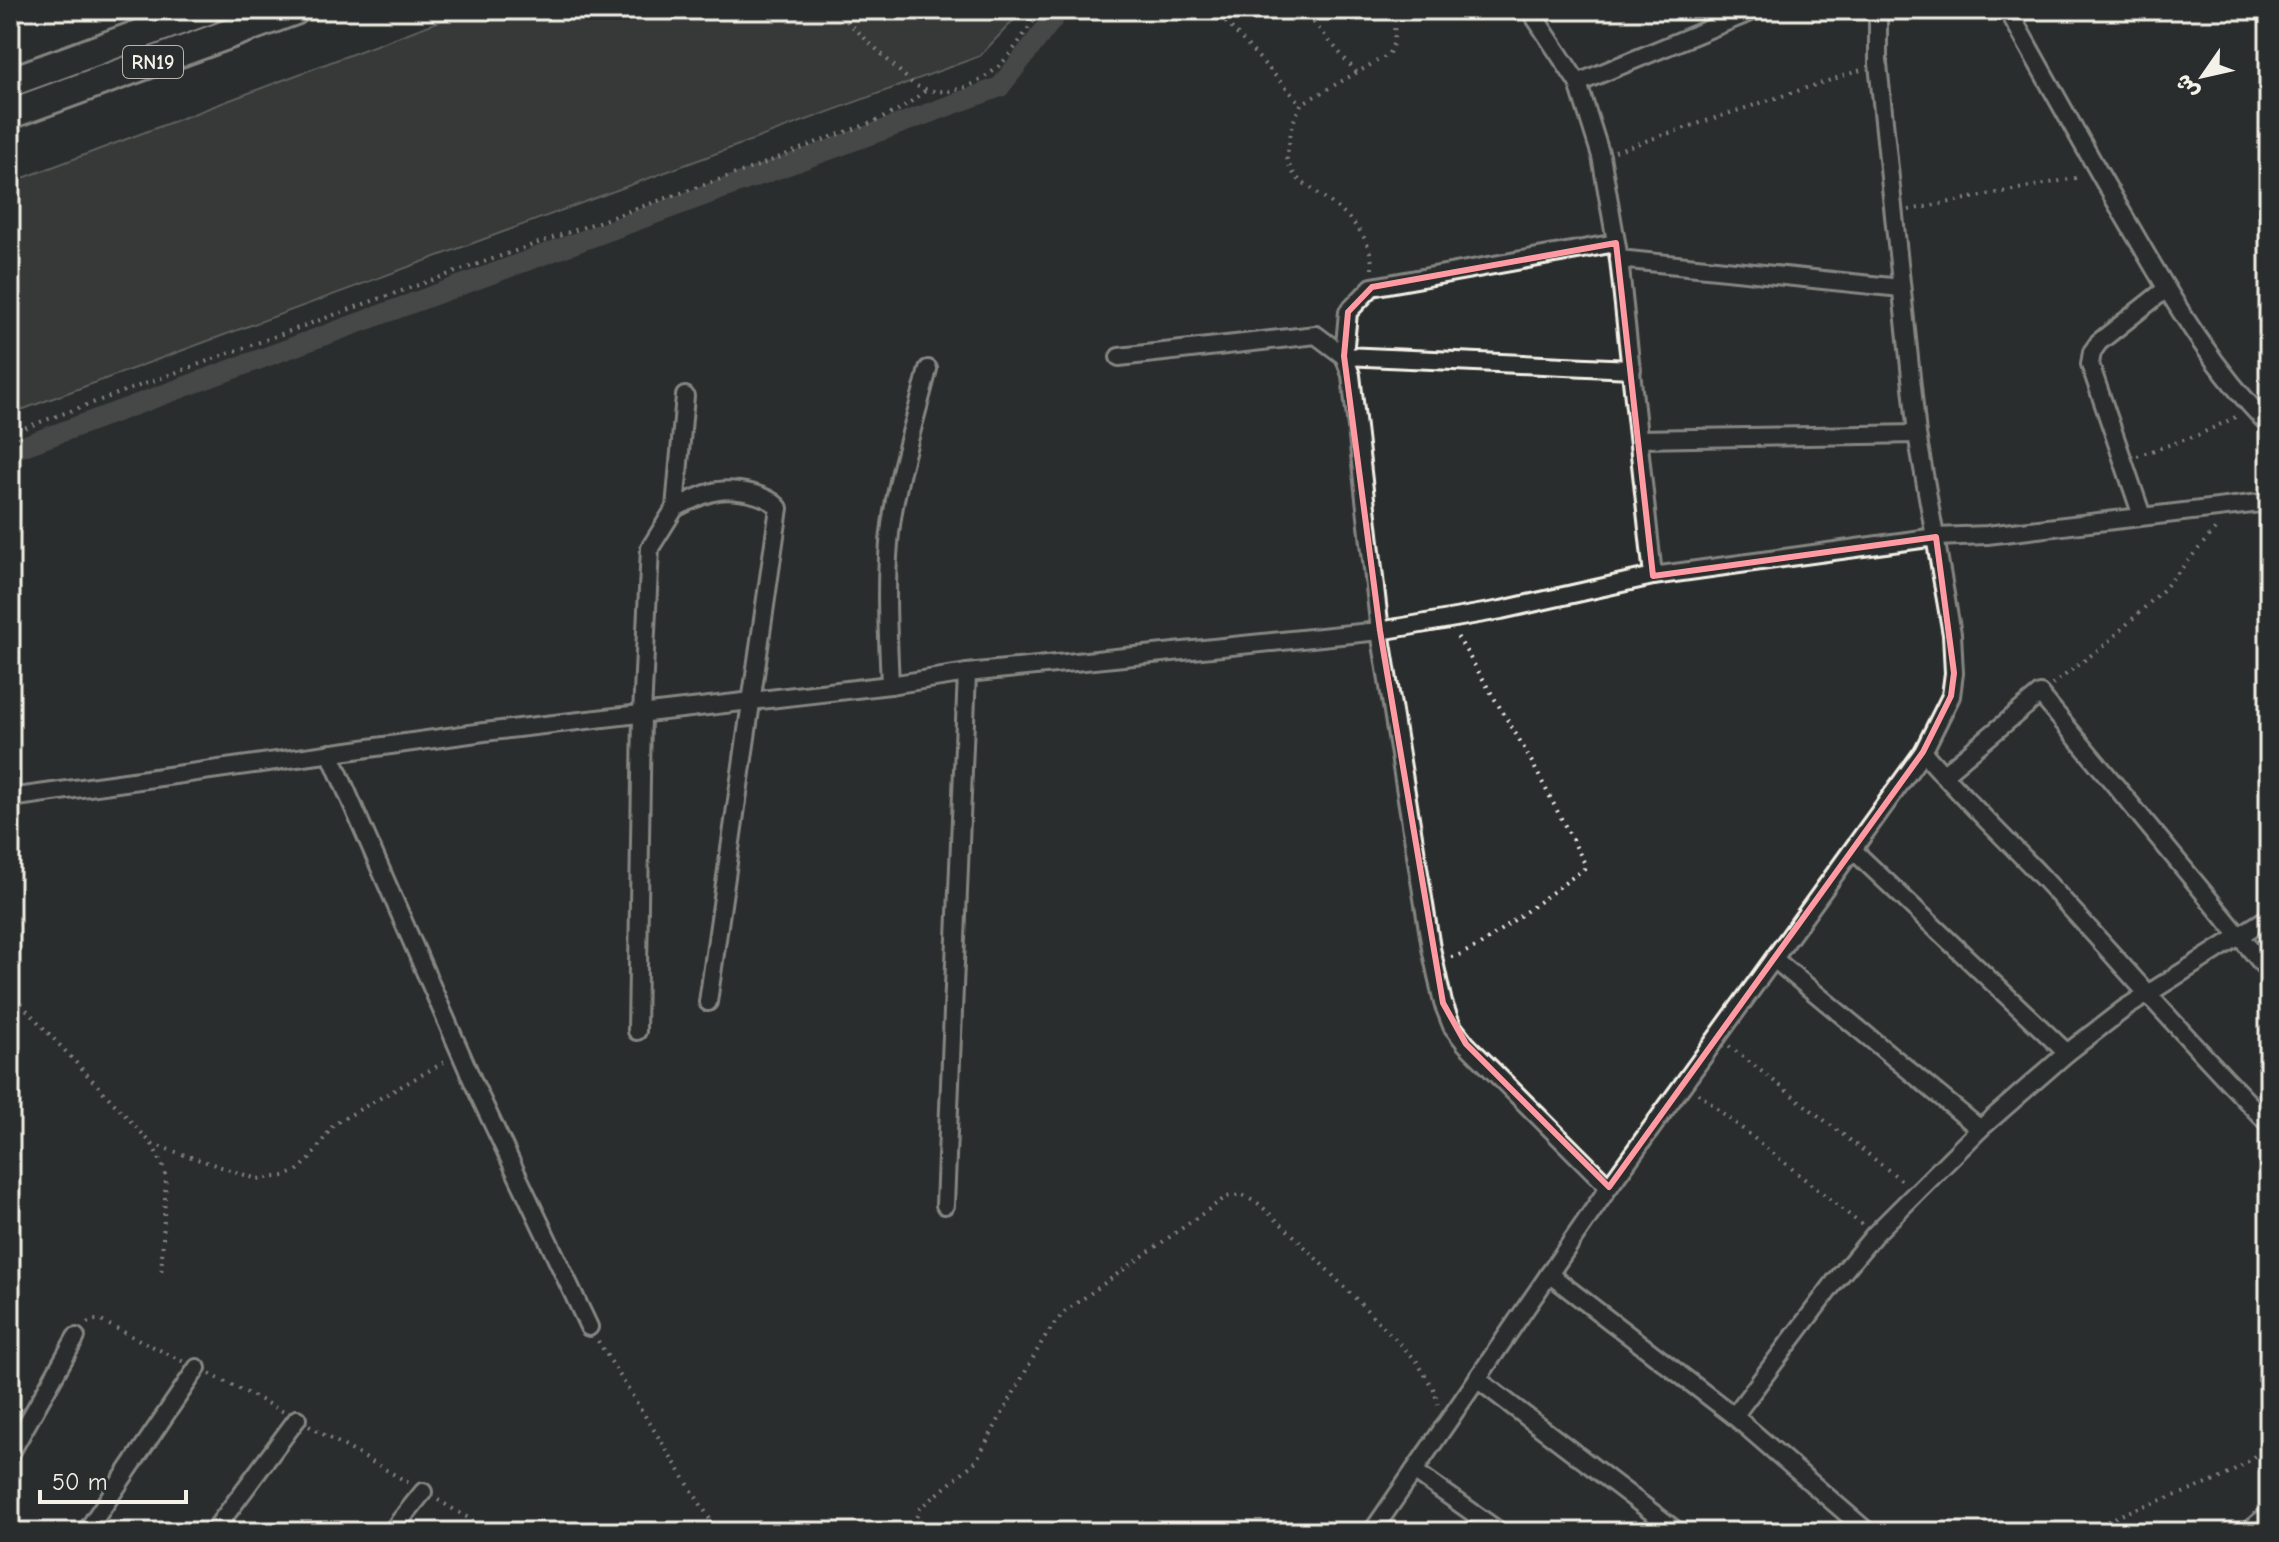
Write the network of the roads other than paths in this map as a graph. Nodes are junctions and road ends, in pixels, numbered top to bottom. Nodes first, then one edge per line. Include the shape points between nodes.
1 (207, 10) edge
2 (295, 10) edge
3 (1530, 10) edge
4 (1755, 10) edge
5 (1878, 10) edge
6 (2008, 10) edge
7 (10, 82) edge
8 (1578, 83) junction
9 (10, 114) edge
10 (1617, 251) junction
11 (1901, 288) junction
12 (2166, 289) junction
13 (1344, 356) junction
14 (1119, 357) dead end
15 (928, 369) dead end
16 (1632, 369) junction
17 (685, 396) dead end
18 (2269, 425) edge
19 (1917, 434) junction
20 (1639, 439) junction
21 (2269, 502) edge
22 (675, 508) junction
23 (2142, 516) junction
24 (1936, 537) junction
25 (1653, 576) junction
26 (1380, 631) junction
27 (967, 673) junction
28 (890, 685) junction
29 (750, 699) junction
30 (642, 714) junction
31 (1923, 752) junction
32 (330, 753) junction
33 (1943, 775) junction
34 (10, 798) edge
35 (1853, 850) junction
36 (2269, 917) edge
37 (2240, 935) junction
38 (1774, 959) junction
39 (2269, 972) edge
40 (2146, 994) junction
41 (708, 1002) dead end
42 (637, 1031) dead end
43 (2067, 1053) junction
44 (2269, 1124) edge
45 (1980, 1129) junction
46 (1609, 1187) junction
47 (945, 1205) dead end
48 (1549, 1274) junction
49 (589, 1327) road end
50 (76, 1337) dead end
51 (197, 1368) dead end
52 (1477, 1379) junction
53 (1734, 1416) junction
54 (297, 1419) dead end
55 (10, 1454) edge
56 (1414, 1471) junction
57 (423, 1492) dead end
58 (2269, 1514) edge
59 (1378, 1530) edge
60 (86, 1532) edge
61 (213, 1532) edge
62 (391, 1532) edge
63 (1500, 1532) edge
64 (1678, 1532) edge
65 (1868, 1532) edge
66 (2247, 1532) edge

1 - 7 highway, RN19
2 - 9 highway, RN19
3 - 8 street
4 - 8 street
5 - 11 street via 1878,64
6 - 12 street
8 - 10 street via 1601,156
10 - 11 street
10 - 13 street via 1372,287 1348,312
10 - 16 street
11 - 19 street
12 - 18 street via 2211,358
12 - 23 street via 2099,342 2090,364
13 - 14 street via 1316,335
13 - 16 street
13 - 26 street via 1351,375
15 - 28 street via 889,541
16 - 20 street
17 - 22 street
19 - 20 street
19 - 24 street
20 - 25 street
21 - 23 street
22 - 29 street via 730,491 755,495 779,508
22 - 30 street via 650,548
23 - 24 street
24 - 25 street
24 - 31 street via 1954,673 1951,696
25 - 26 street
26 - 27 street
26 - 46 street via 1433,959 1452,1026
27 - 28 street
27 - 47 street
28 - 29 street
29 - 30 street
29 - 41 street
30 - 32 street
30 - 42 street
31 - 33 street
31 - 35 street
32 - 34 street
32 - 49 street via 460,1053
33 - 37 street via 2040,694
33 - 40 street
35 - 38 street
35 - 43 street
36 - 37 street
37 - 39 street
37 - 40 street
38 - 45 street
38 - 46 street
40 - 43 street
40 - 44 street
43 - 45 street
45 - 53 street via 1874,1235
46 - 48 street
48 - 52 street
48 - 53 street
50 - 55 street
51 - 60 street
52 - 56 street
52 - 64 street
53 - 65 street
54 - 61 street
56 - 59 street
56 - 63 street
57 - 62 street
58 - 66 street

